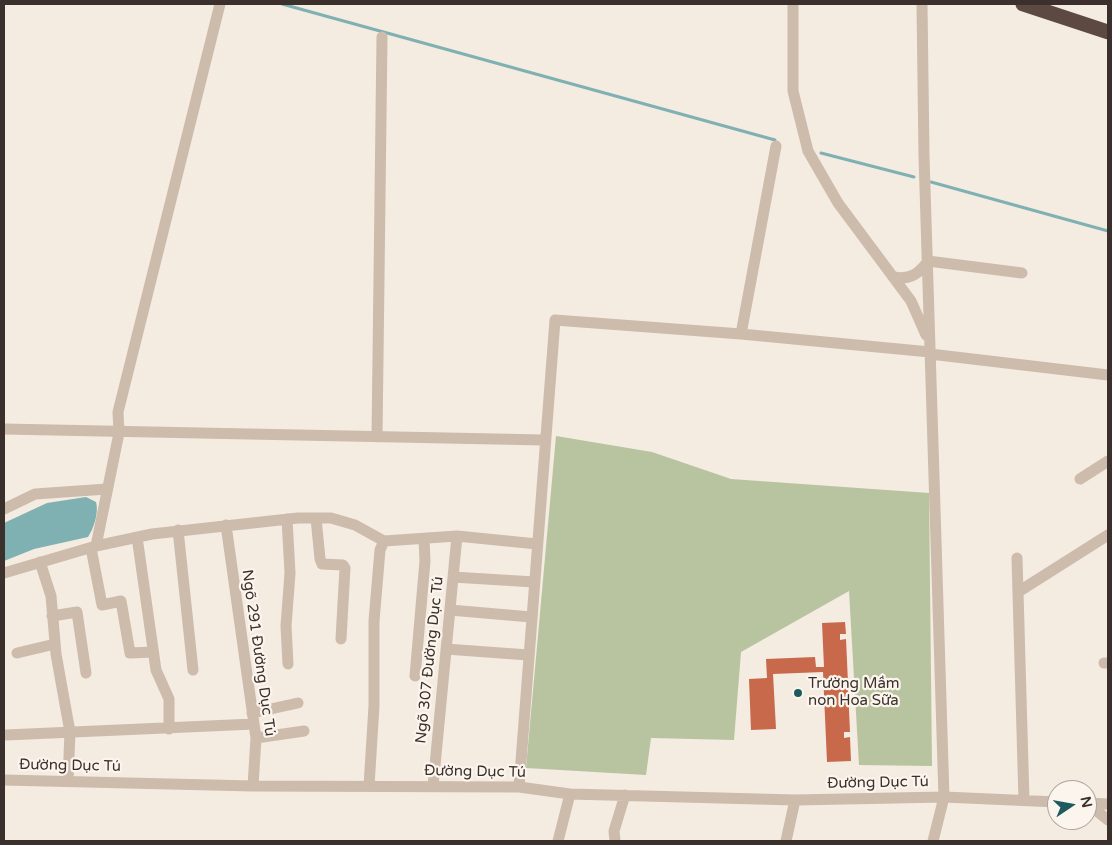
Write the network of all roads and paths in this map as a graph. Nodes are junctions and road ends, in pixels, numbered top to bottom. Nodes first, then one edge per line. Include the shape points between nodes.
1 (220, 4) edge
2 (793, 4) edge
3 (922, 4) edge
4 (1023, 4) edge
5 (1108, 32) edge
6 (382, 37) dead end
7 (776, 146) dead end
8 (928, 261) junction
9 (1022, 273) dead end
10 (894, 277) junction
11 (741, 334) junction
12 (930, 353) junction
13 (1108, 375) edge
14 (4, 429) edge
15 (119, 433) junction
16 (377, 437) junction
17 (544, 440) junction
18 (1108, 461) edge
19 (1080, 479) dead end
20 (107, 489) junction
21 (4, 508) edge
22 (316, 518) junction
23 (287, 519) junction
24 (226, 525) junction
25 (178, 530) junction
26 (457, 536) junction
27 (1108, 536) edge
28 (137, 537) junction
29 (424, 539) junction
30 (384, 541) junction
31 (537, 544) junction
32 (94, 547) junction
33 (1017, 558) dead end
34 (40, 562) junction
35 (4, 573) edge
36 (454, 577) junction
37 (534, 582) junction
38 (1018, 592) junction
39 (450, 610) junction
40 (52, 616) junction
41 (531, 617) junction
42 (341, 639) dead end
43 (55, 644) junction
44 (446, 649) junction
45 (153, 652) junction
46 (17, 653) dead end
47 (528, 655) junction
48 (288, 664) dead end
49 (193, 670) dead end
50 (86, 673) dead end
51 (415, 676) dead end
52 (298, 703) dead end
53 (253, 718) junction
54 (168, 729) junction
55 (304, 731) dead end
56 (70, 732) junction
57 (6, 735) dead end
58 (256, 738) junction
59 (4, 780) edge
60 (68, 782) junction
61 (253, 786) junction
62 (369, 786) junction
63 (433, 786) junction
64 (519, 786) junction
65 (570, 794) junction
66 (625, 795) junction
67 (944, 797) junction
68 (795, 800) junction
69 (1024, 800) junction
70 (1047, 801) edge
71 (1097, 811) edge
72 (1108, 820) edge
73 (558, 841) edge
74 (615, 841) edge
75 (786, 841) edge
76 (933, 841) edge

1 - 15 street via 118,412
2 - 10 street via 793,90 808,150 838,203
3 - 8 street
4 - 5 highway
6 - 16 street
7 - 11 street
8 - 9 street
8 - 10 street via 914,276
8 - 12 street
10 - 12 street via 923,325
11 - 12 street
11 - 17 street via 555,320
12 - 13 street
12 - 67 street
14 - 15 street
15 - 16 street
15 - 20 street
16 - 17 street
17 - 31 street
18 - 19 street
20 - 21 street via 35,494
20 - 32 street
22 - 23 street
22 - 30 street via 331,518 354,525
22 - 42 street via 322,564 343,565 345,568
23 - 24 street
23 - 48 street via 290,573 286,626
24 - 25 street
24 - 53 street, Ngõ 291 Đường Dục Tú
25 - 28 street
25 - 49 street
26 - 29 street
26 - 31 street
26 - 36 street, Ngõ 307 Đường Dục Tú
27 - 38 street
28 - 32 street
28 - 45 street
29 - 30 street
29 - 51 street
30 - 62 street via 380,550 374,621 374,706
31 - 37 street
32 - 34 street
32 - 45 street via 102,605 122,601 130,653
33 - 38 street
34 - 35 street
34 - 40 street via 51,596
36 - 37 street
36 - 39 street, Ngõ 307 Đường Dục Tú
37 - 41 street
38 - 69 street
39 - 41 street
39 - 44 street, Ngõ 307 Đường Dục Tú
40 - 43 street
40 - 50 street via 77,612
41 - 47 street
43 - 46 street
43 - 56 street
44 - 47 street
44 - 63 street, Ngõ 307 Đường Dục Tú
45 - 54 street via 160,684 169,699
47 - 64 street
52 - 53 street
53 - 54 street
53 - 58 street, Ngõ 291 Đường Dục Tú
54 - 56 street
55 - 58 street
56 - 57 street
56 - 60 street
58 - 61 street, Ngõ 291 Đường Dục Tú
59 - 60 street, Đường Dục Tú
60 - 61 street, Đường Dục Tú
61 - 62 street, Đường Dục Tú
62 - 63 street, Đường Dục Tú
63 - 64 street, Đường Dục Tú
64 - 65 street, Đường Dục Tú
65 - 66 street, Đường Dục Tú
65 - 73 street
66 - 68 street, Đường Dục Tú
66 - 74 street via 614,831
67 - 68 street, Đường Dục Tú
67 - 69 street, Đường Dục Tú
67 - 76 street
68 - 75 street
69 - 70 street, Đường Dục Tú
71 - 72 street

